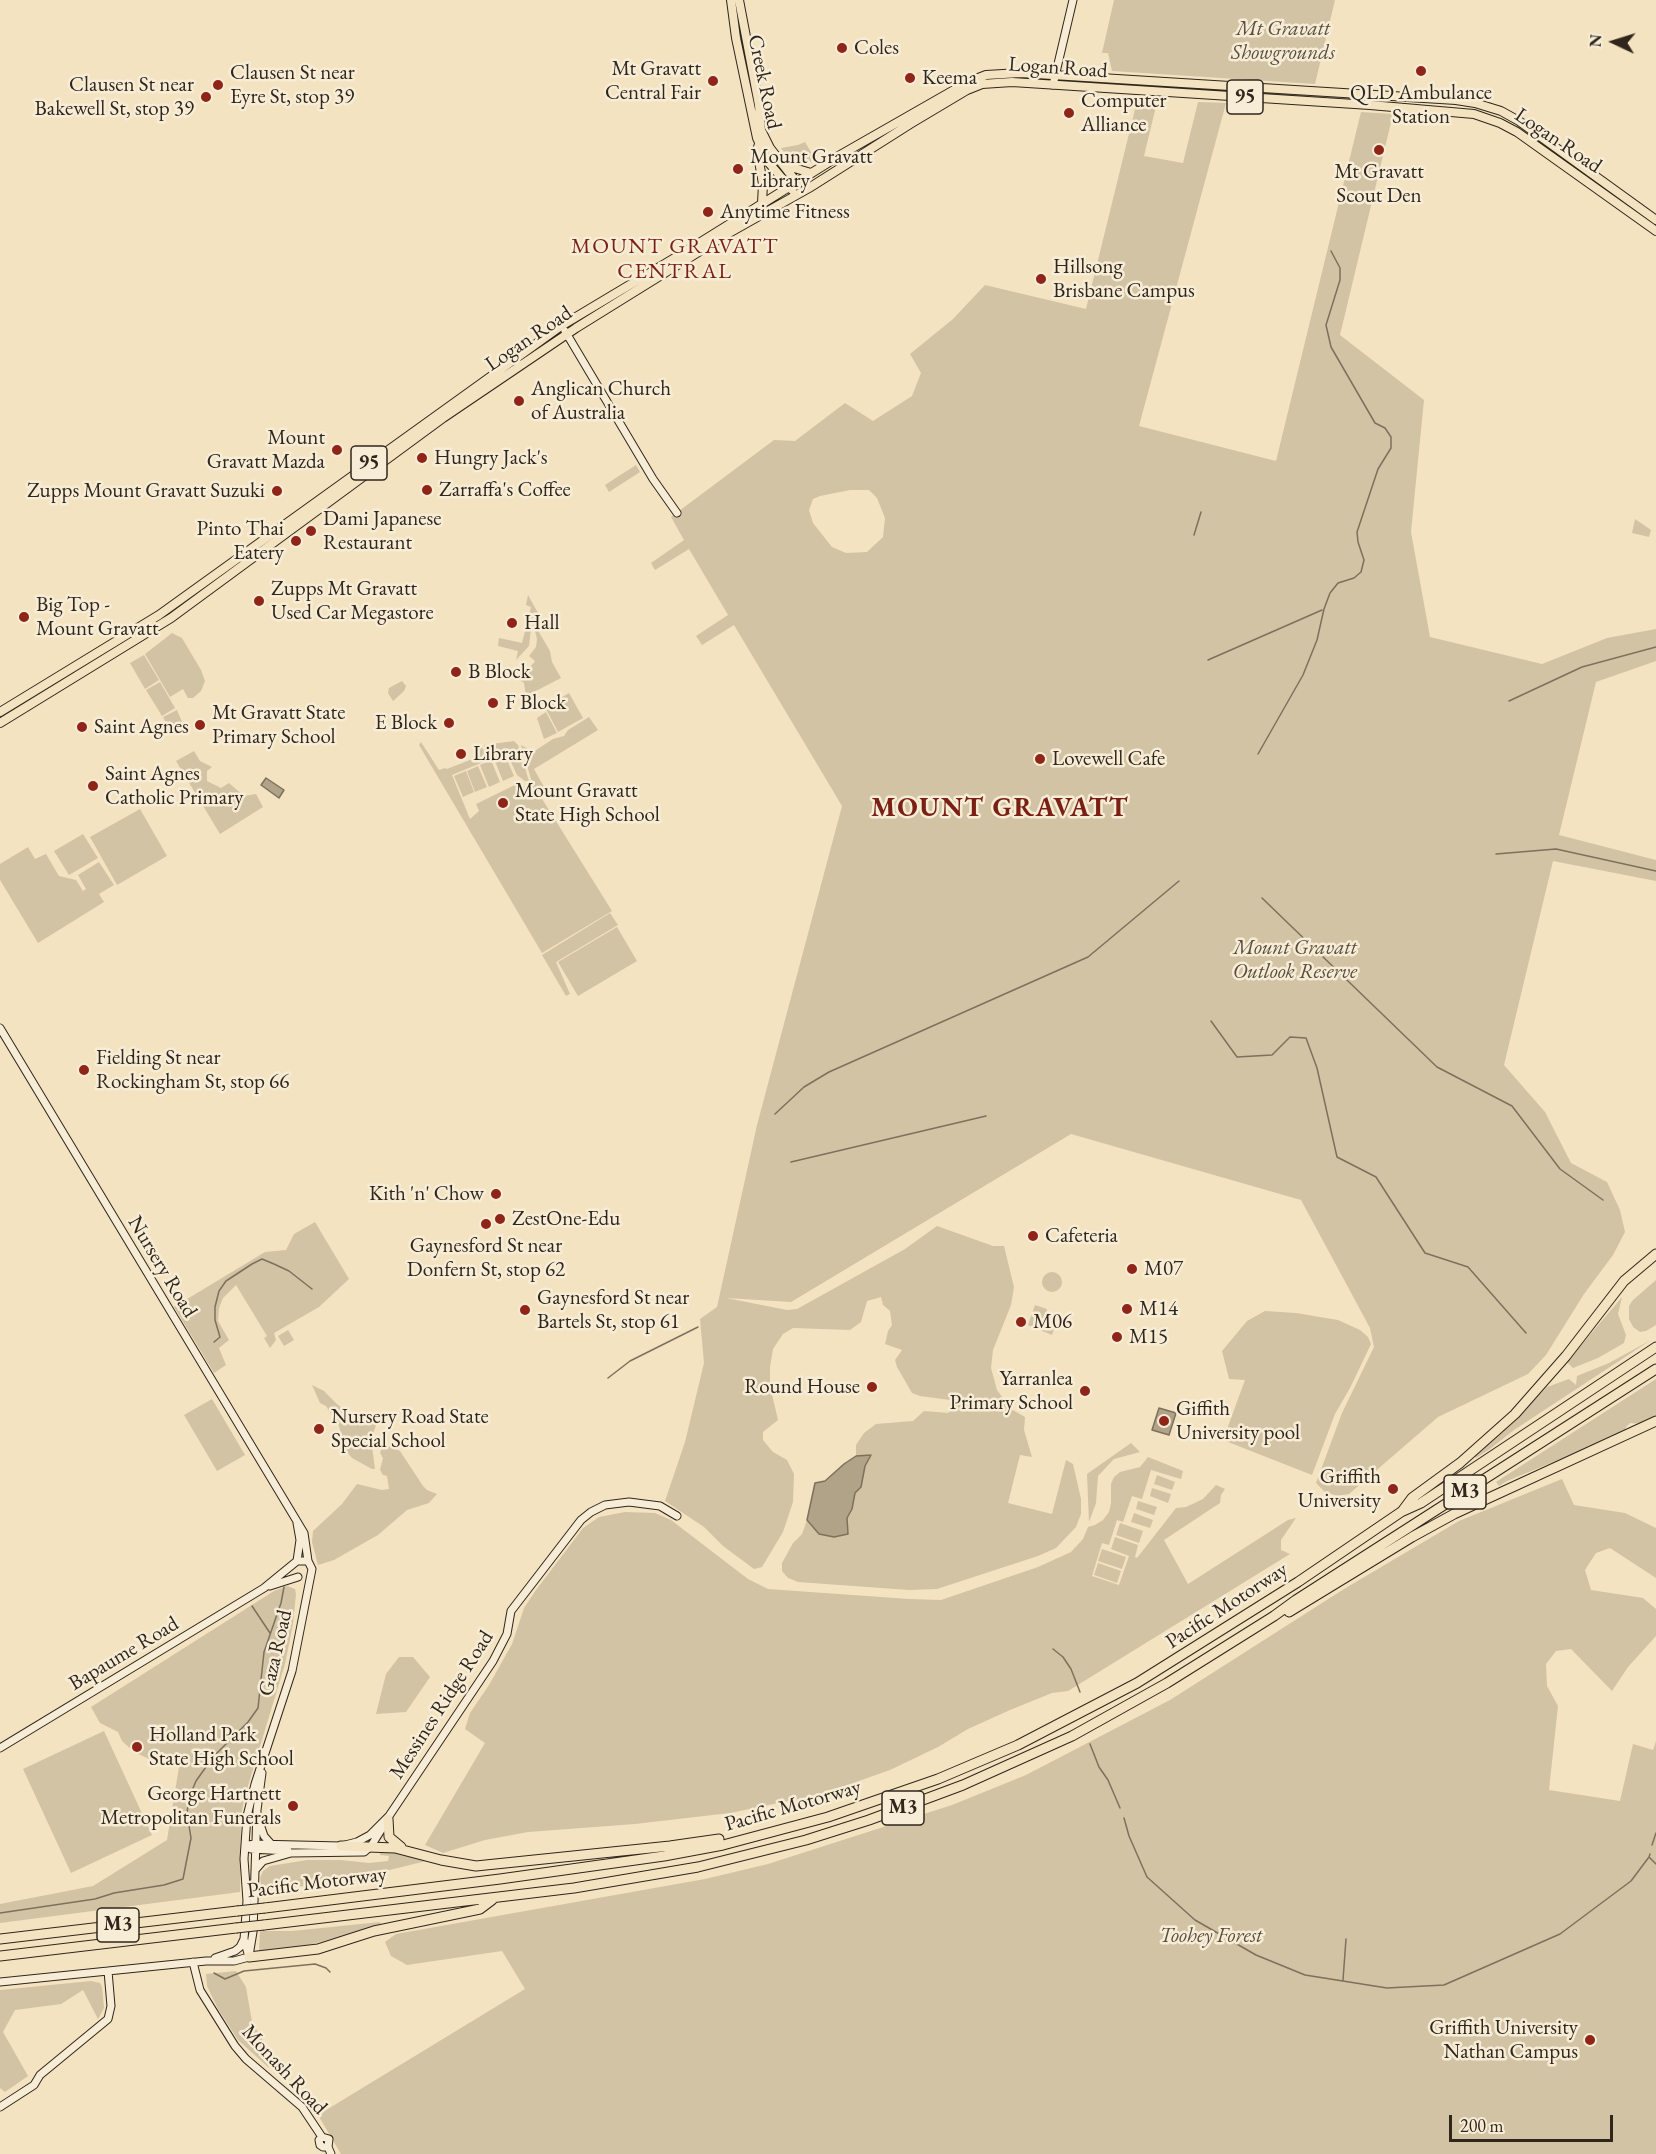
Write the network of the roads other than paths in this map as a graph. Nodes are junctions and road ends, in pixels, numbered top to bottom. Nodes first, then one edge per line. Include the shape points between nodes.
1 (731, 0) edge
2 (739, 0) edge
3 (1073, 0) edge
4 (1055, 75) junction
5 (1053, 85) junction
6 (759, 144) junction
7 (783, 165) junction
8 (811, 173) junction
9 (793, 184) junction
10 (799, 193) junction
11 (762, 203) junction
12 (1656, 220) edge
13 (1656, 231) edge
14 (564, 330) junction
15 (677, 513) dead end
16 (190, 601) junction
17 (0, 712) edge
18 (0, 723) edge
19 (0, 1028) edge
20 (1653, 1259) edge
21 (1656, 1347) edge
22 (1656, 1369) edge
23 (1656, 1420) edge
24 (1401, 1512) junction
25 (677, 1516) dead end
26 (297, 1523) junction
27 (308, 1561) junction
28 (296, 1563) junction
29 (310, 1575) junction
30 (298, 1578) junction
31 (264, 1588) junction
32 (304, 1600) junction
33 (1274, 1616) junction
34 (268, 1747) junction
35 (0, 1748) edge
36 (256, 1810) junction
37 (389, 1818) junction
38 (742, 1839) junction
39 (273, 1845) junction
40 (245, 1846) junction
41 (341, 1846) junction
42 (371, 1846) junction
43 (255, 1847) junction
44 (408, 1851) junction
45 (305, 1852) junction
46 (254, 1875) junction
47 (494, 1898) junction
48 (0, 1939) edge
49 (244, 1939) junction
50 (0, 1956) edge
51 (249, 1957) junction
52 (206, 1961) junction
53 (193, 1962) junction
54 (108, 1971) junction
55 (0, 1982) edge
56 (0, 2107) edge
57 (329, 2150) edge

1 - 6 main road, Creek Road
2 - 7 main road, Creek Road via 761,130
3 - 4 main road
4 - 5 main road
4 - 8 main road, Logan Road / 95 via 1008,73 977,78
4 - 12 main road, Logan Road / 95 via 1475,103 1519,122
5 - 10 main road, Logan Road / 95 via 1001,82 974,88
5 - 13 main road, Logan Road / 95 via 1474,114 1509,127
6 - 9 main road, Creek Road via 769,163
6 - 11 main road
7 - 8 main road
7 - 9 main road, Creek Road
8 - 9 main road, Logan Road / 95
9 - 10 main road, Creek Road
9 - 11 main road, Logan Road / 95
10 - 14 main road, Logan Road / 95
11 - 14 main road, Logan Road / 95
14 - 15 main road
14 - 16 main road, Logan Road / 95
16 - 17 main road, Logan Road / 95
16 - 18 main road, Logan Road / 95 via 147,634
19 - 26 main road, Nursery Road
20 - 24 highway via 1624,1281 1515,1414 1466,1458 1412,1498
21 - 24 highway, Pacific Motorway / M3 via 1421,1503
22 - 33 highway, Pacific Motorway / M3
23 - 33 highway via 1454,1514 1286,1614
24 - 38 highway, Pacific Motorway / M3 via 1170,1664 1062,1724 910,1790
25 - 37 main road, Messines Ridge Road via 660,1506 629,1502 605,1505 581,1520 511,1611 507,1634 494,1661
26 - 27 main road, Nursery Road via 304,1533
26 - 28 main road, Nursery Road via 300,1540
27 - 28 main road
27 - 29 main road via 312,1566
28 - 30 main road via 293,1570
28 - 31 main road, Bapaume Road
29 - 30 main road
29 - 32 main road, Gaza Road
30 - 31 main road, Bapaume Road
30 - 32 main road, Gaza Road
31 - 35 main road, Bapaume Road
32 - 34 main road, Gaza Road via 290,1681
33 - 47 highway, Pacific Motorway / M3 via 1106,1718 1026,1758 932,1797 806,1840 726,1860 620,1881
34 - 36 main road, Gaza Road
34 - 40 main road, Gaza Road via 250,1802
36 - 39 main road via 262,1832
36 - 43 main road, Gaza Road
37 - 41 main road, Messines Ridge Road via 367,1837
37 - 42 main road, Messines Ridge Road
37 - 44 highway via 387,1831 391,1839
38 - 44 highway via 486,1866
38 - 48 highway, Pacific Motorway / M3, bridge via 606,1866
39 - 41 main road, Messines Ridge Road
39 - 43 main road, Messines Ridge Road
40 - 43 main road, Messines Ridge Road
40 - 49 main road, Gaza Road
41 - 42 highway
42 - 44 highway
42 - 45 main road via 358,1853
43 - 45 main road
43 - 46 main road, Gaza Road
45 - 46 main road via 263,1861
46 - 51 main road, Gaza Road
47 - 50 highway, Pacific Motorway / M3, bridge
47 - 51 highway via 480,1909 374,1931 318,1948
49 - 51 main road, Gaza Road
49 - 52 main road via 235,1952
51 - 52 main road
52 - 53 main road
53 - 54 main road
53 - 57 main road, Monash Road via 200,1990 235,2046 302,2107 322,2137 320,2145
54 - 55 main road
54 - 56 main road via 108,2019 40,2075 34,2085

